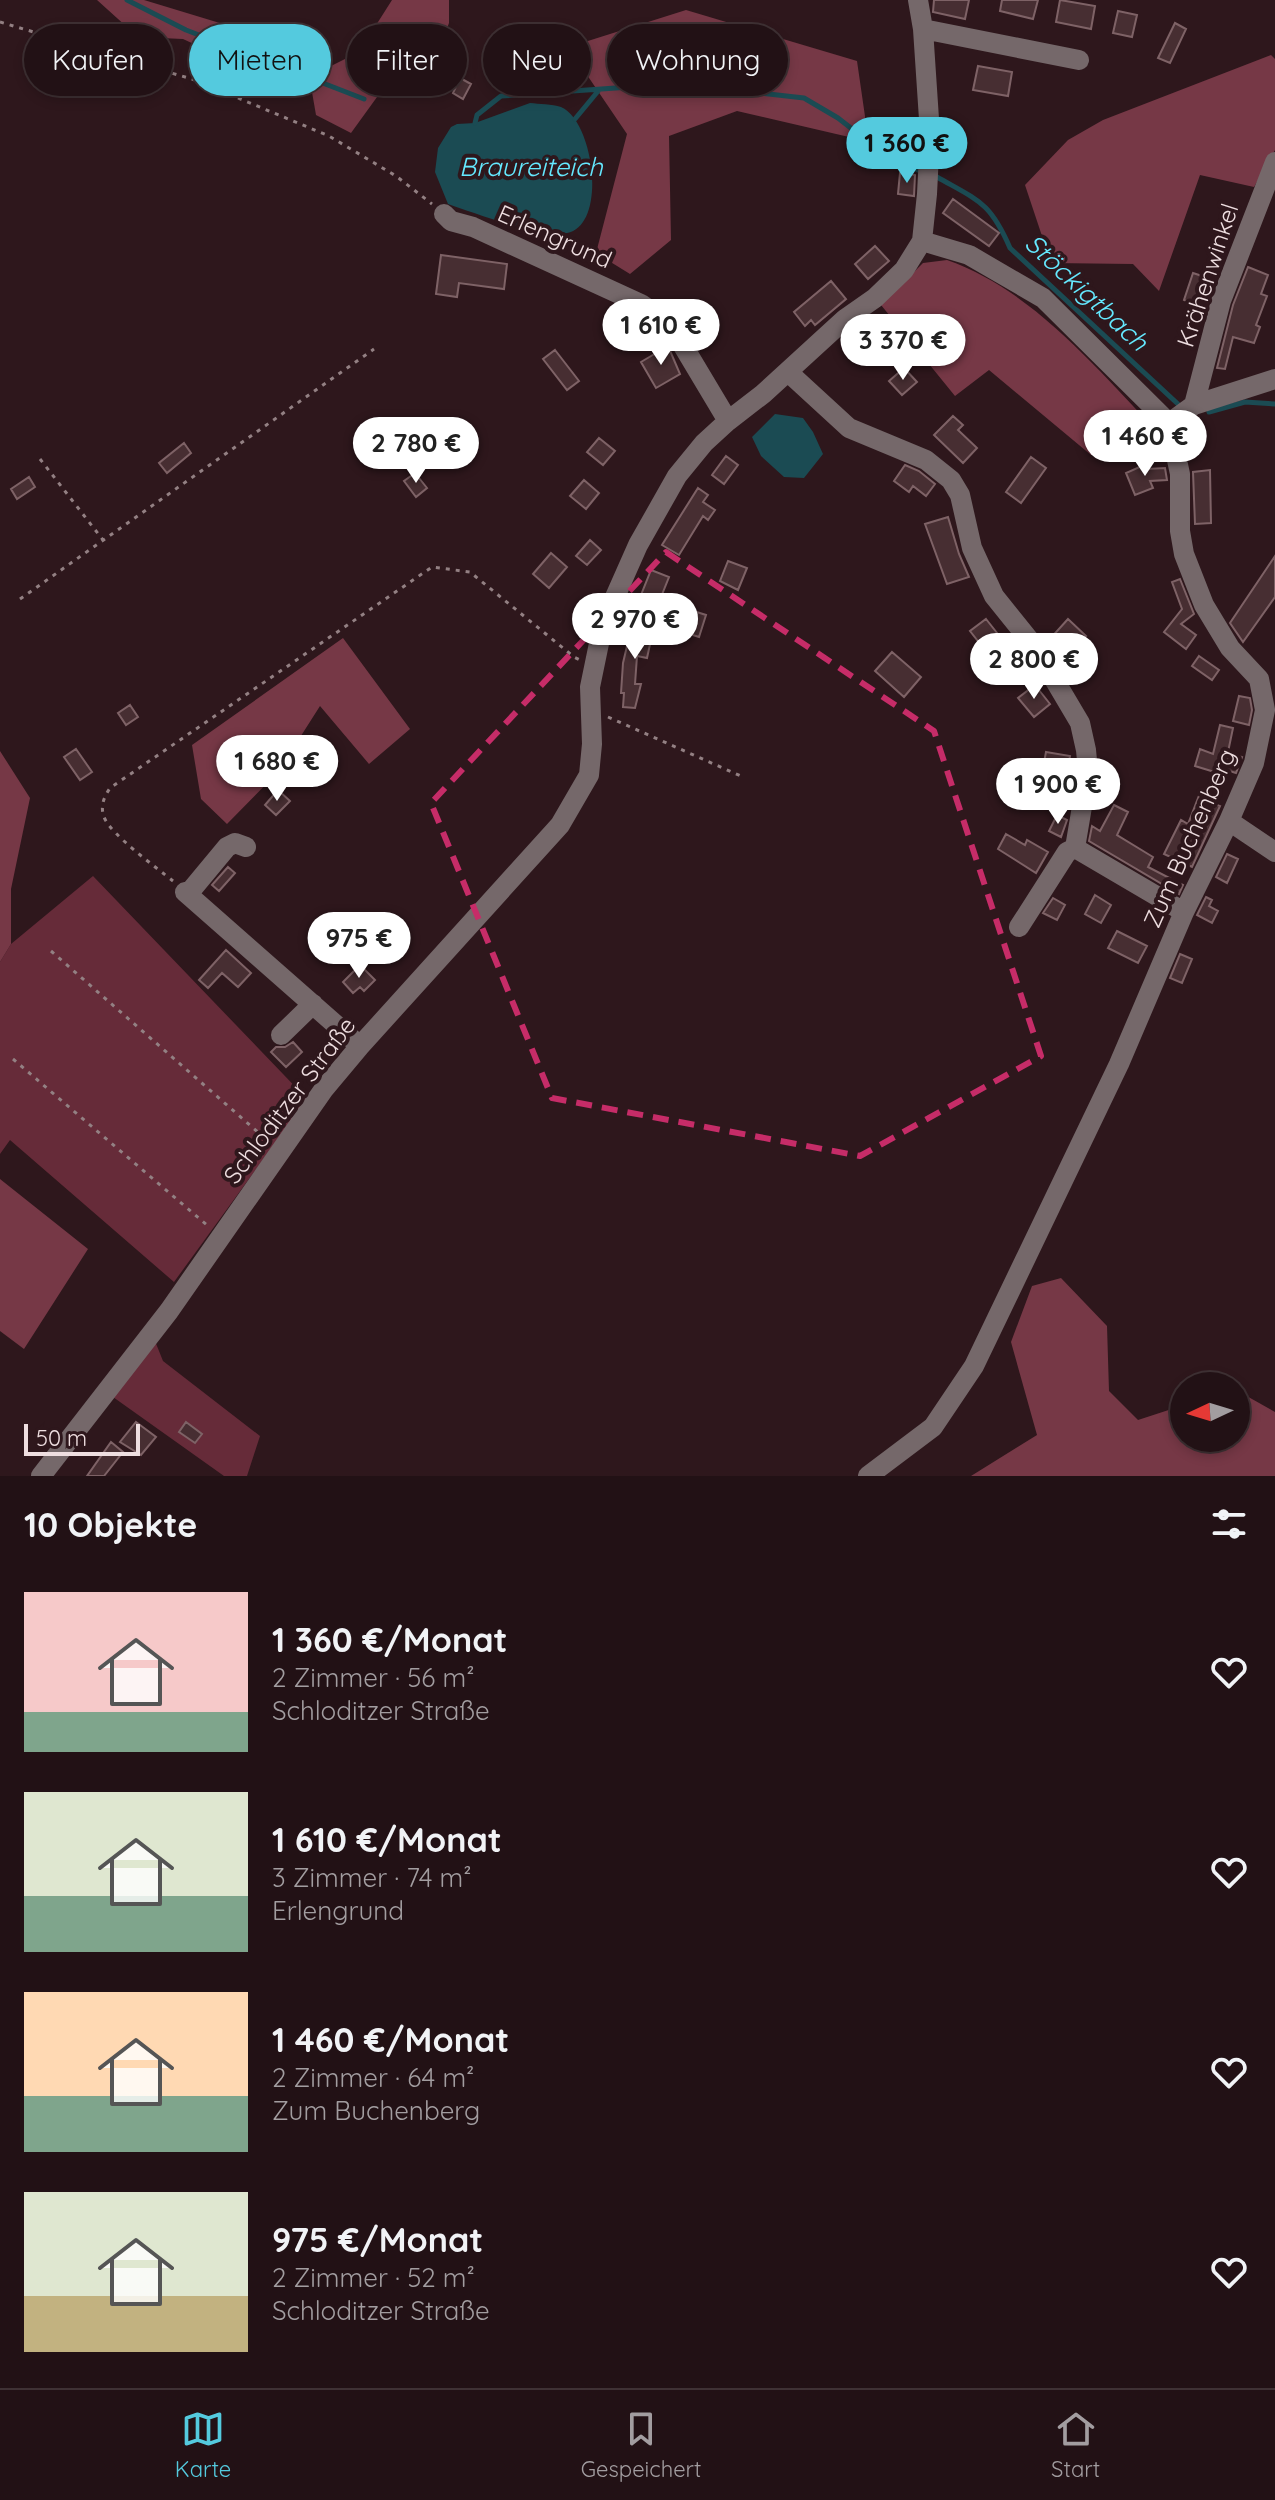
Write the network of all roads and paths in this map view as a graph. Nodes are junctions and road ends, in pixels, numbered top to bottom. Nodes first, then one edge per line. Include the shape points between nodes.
1 (918, 0) edge
2 (0, 22) edge
3 (923, 29) junction
4 (1079, 60) dead end
5 (1275, 162) edge
6 (444, 214) joint
7 (922, 241) junction
8 (374, 349) dead end
9 (788, 372) junction
10 (1275, 379) edge
11 (1194, 405) junction
12 (728, 421) junction
13 (1169, 423) junction
14 (40, 459) dead end
15 (103, 540) junction
16 (20, 599) dead end
17 (593, 664) junction
18 (592, 711) junction
19 (743, 777) dead end
20 (1229, 821) junction
21 (246, 847) dead end
22 (1075, 848) junction
23 (1275, 852) edge
24 (186, 893) junction
25 (1184, 912) junction
26 (1019, 927) dead end
27 (51, 951) dead end
28 (313, 1004) junction
29 (281, 1035) dead end
30 (360, 1046) junction
31 (13, 1059) dead end
32 (280, 1151) junction
33 (221, 1235) junction
34 (41, 1476) edge
35 (868, 1476) edge

1 - 3 street, Schloditzer Straße
2 - 6 path via 195,80 329,136 396,176
3 - 4 street
3 - 7 street, Schloditzer Straße via 930,134
5 - 11 street, Krähenwinkel via 1221,301
6 - 12 street, Erlengrund via 641,304 670,324
7 - 9 street, Schloditzer Straße via 904,270
7 - 13 street via 969,255 1043,298
8 - 15 path
9 - 12 street, Schloditzer Straße
9 - 22 street via 849,428 926,460 951,480 994,596 1035,647 1080,723 1088,771
10 - 11 street
11 - 13 street
12 - 17 street, Schloditzer Straße via 677,476 638,545 603,624
13 - 20 street, Zum Buchenberg via 1180,474 1184,554 1204,605 1230,648 1259,679 1264,694 1254,763
14 - 15 path
15 - 16 path
17 - 18 street, Schloditzer Straße
17 - 24 path via 574,657 470,572 432,567 103,797 106,822
18 - 19 path
18 - 30 street, Schloditzer Straße via 589,775 560,825
20 - 23 street
20 - 25 street, Zum Buchenberg
21 - 24 street via 227,847
22 - 25 street
22 - 26 street via 1067,852
24 - 28 street
25 - 35 street, Zum Buchenberg via 1125,1051 974,1366 933,1427
27 - 32 path
28 - 29 street
28 - 30 street
30 - 32 street, Schloditzer Straße
31 - 33 path
32 - 33 street, Schloditzer Straße
33 - 34 street, Schloditzer Straße

